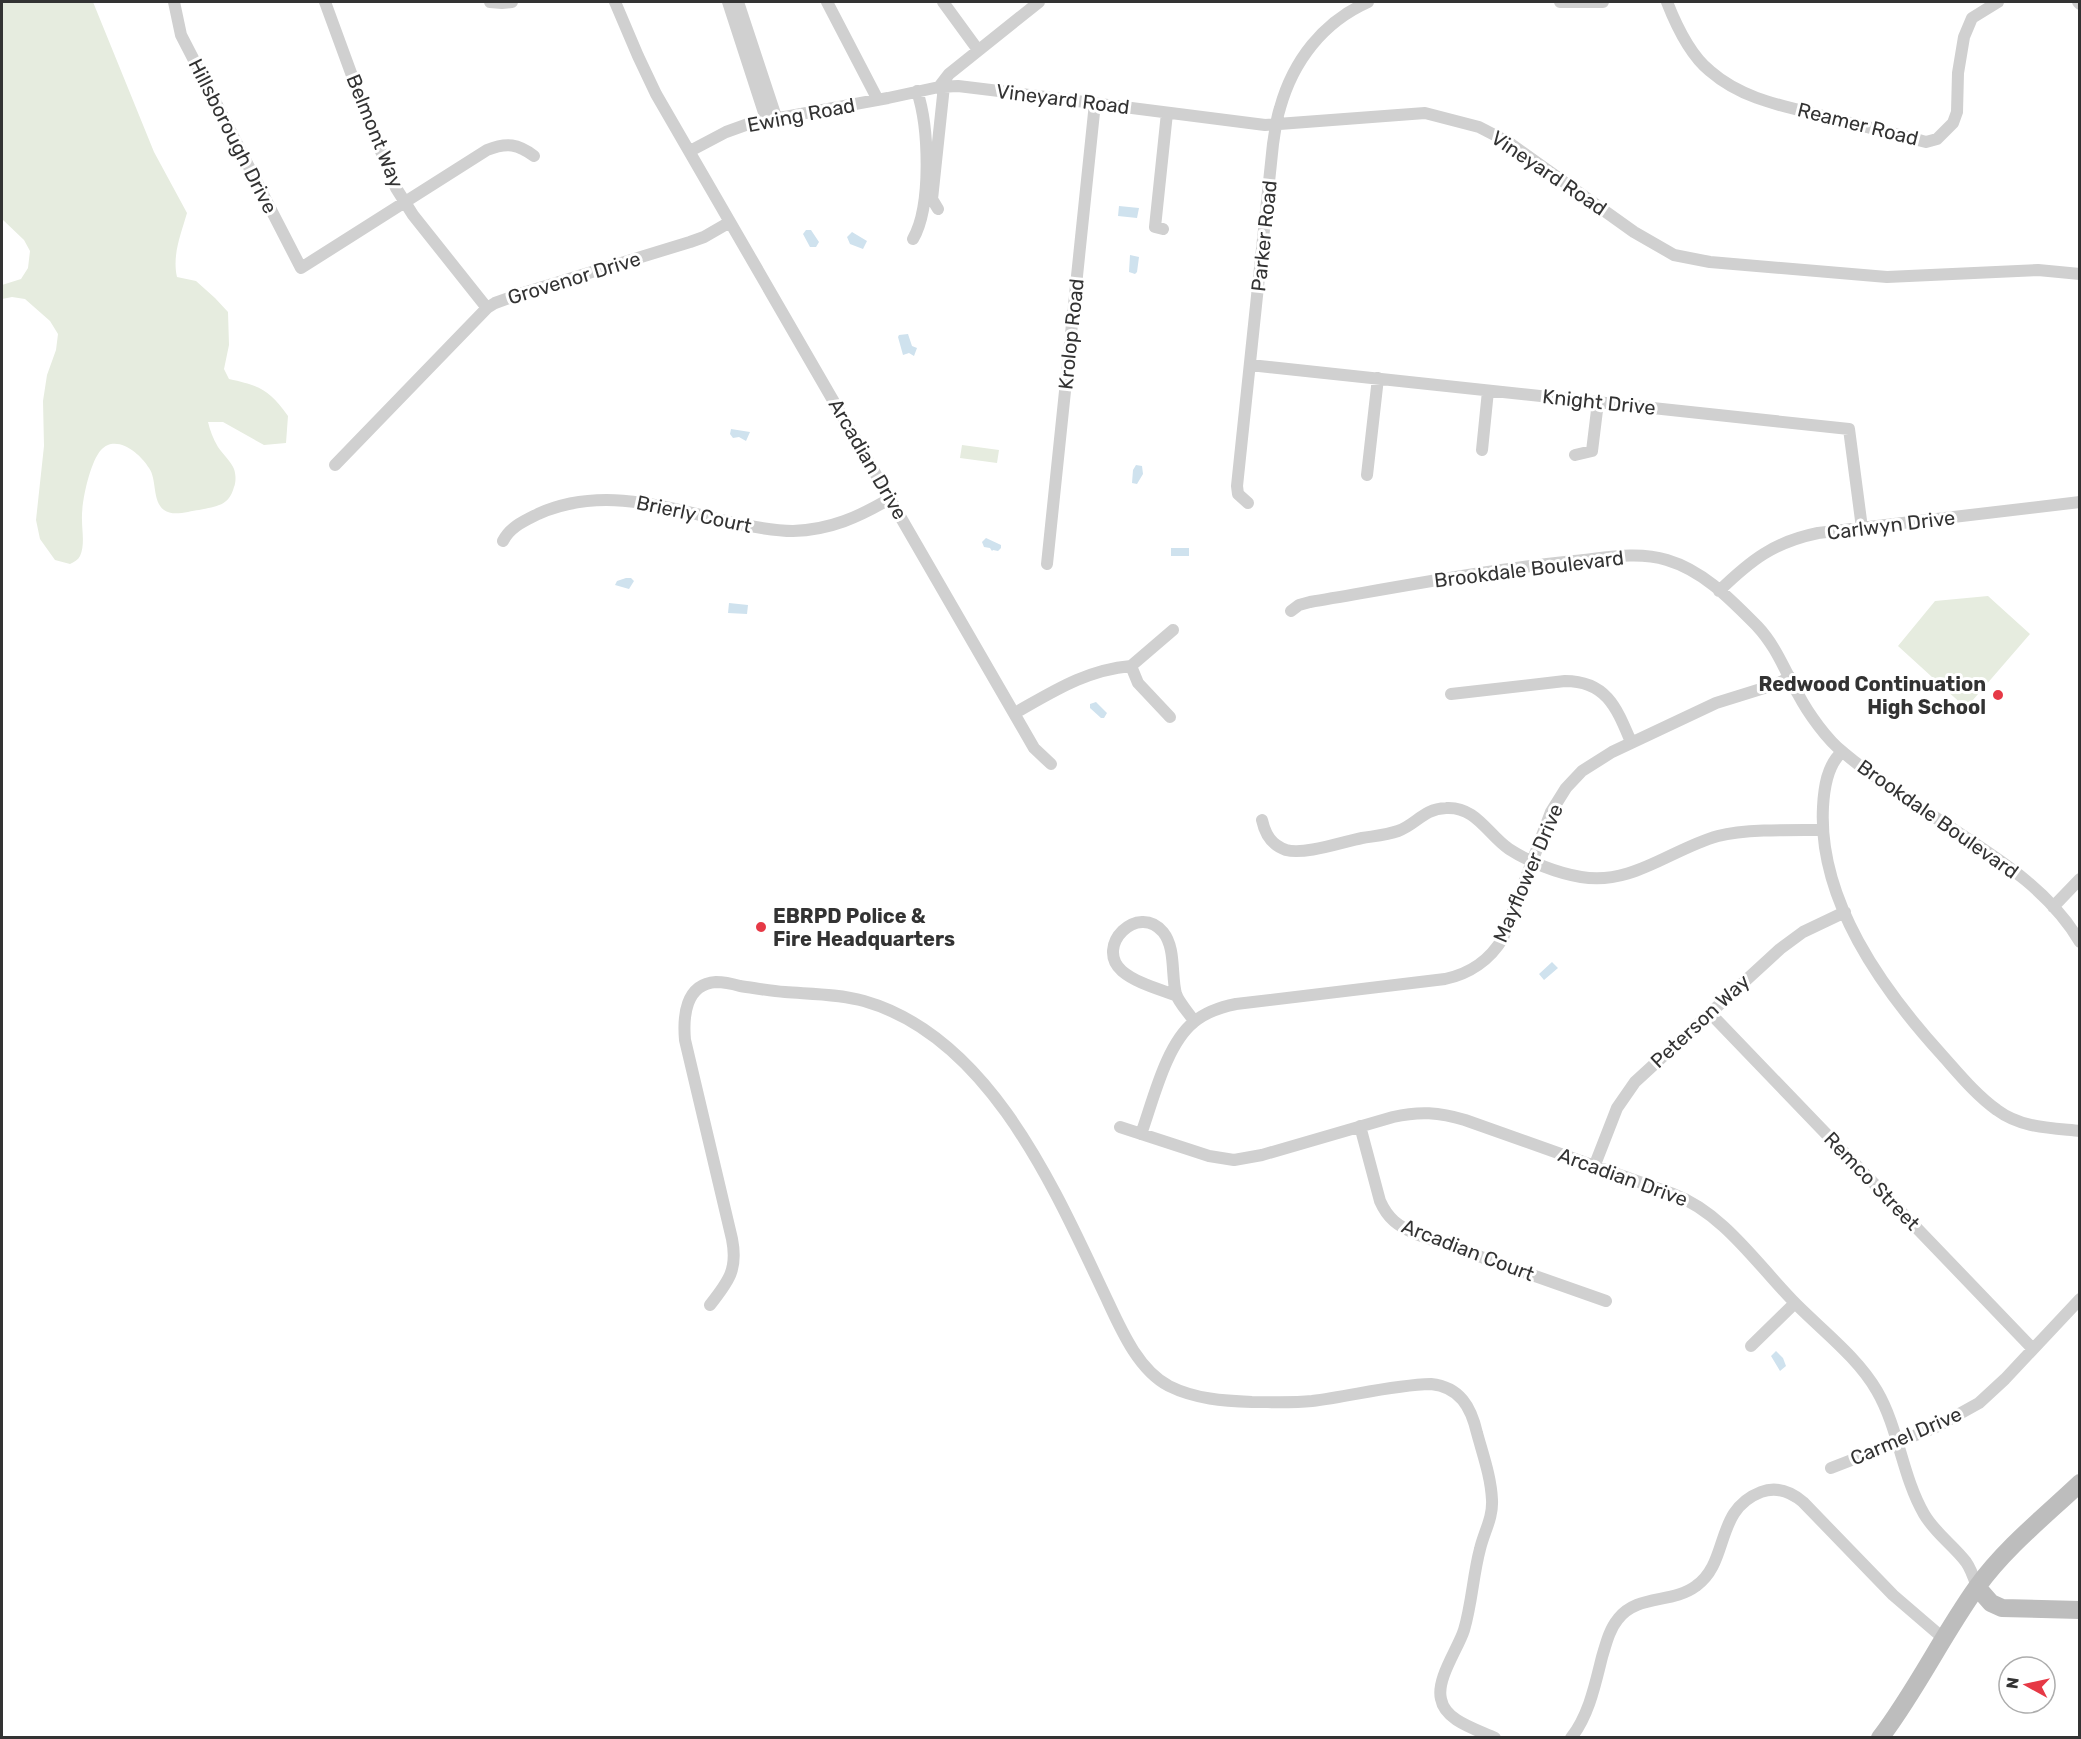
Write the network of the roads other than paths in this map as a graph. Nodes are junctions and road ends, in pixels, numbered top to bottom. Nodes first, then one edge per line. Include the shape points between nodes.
1 (174, 2) edge
2 (325, 2) edge
3 (490, 2) edge
4 (512, 2) edge
5 (615, 2) edge
6 (728, 2) edge
7 (738, 2) edge
8 (827, 2) edge
9 (943, 2) edge
10 (1039, 2) edge
11 (1368, 2) edge
12 (1560, 2) edge
13 (1603, 2) edge
14 (1667, 2) edge
15 (1998, 2) edge
16 (978, 50) junction
17 (941, 86) junction
18 (917, 91) junction
19 (878, 100) junction
20 (1095, 103) junction
21 (1167, 113) junction
22 (771, 118) junction
23 (1276, 125) junction
24 (690, 151) junction
25 (534, 156) dead end
26 (405, 203) junction
27 (938, 209) dead end
28 (730, 222) junction
29 (1163, 229) dead end
30 (913, 239) dead end
31 (2079, 274) edge
32 (487, 308) junction
33 (1250, 365) junction
34 (1378, 378) junction
35 (1488, 391) junction
36 (1598, 402) junction
37 (1482, 450) dead end
38 (1575, 455) dead end
39 (335, 465) dead end
40 (1367, 475) dead end
41 (891, 498) junction
42 (2079, 502) edge
43 (1248, 503) dead end
44 (1862, 528) junction
45 (503, 542) dead end
46 (1047, 564) dead end
47 (1719, 591) junction
48 (1291, 611) dead end
49 (1173, 630) dead end
50 (1131, 666) junction
51 (1790, 677) junction
52 (1451, 694) dead end
53 (1015, 713) junction
54 (1170, 717) dead end
55 (1632, 742) junction
56 (1842, 752) junction
57 (1050, 764) dead end
58 (1262, 820) dead end
59 (1823, 830) junction
60 (1532, 861) junction
61 (2079, 879) edge
62 (2053, 907) junction
63 (1845, 912) junction
64 (2079, 942) edge
65 (1177, 996) junction
66 (1710, 1012) junction
67 (1194, 1021) junction
68 (1360, 1126) junction
69 (1120, 1127) dead end
70 (2079, 1131) edge
71 (1141, 1134) junction
72 (1594, 1167) junction
73 (2079, 1299) edge
74 (1606, 1300) dead end
75 (1795, 1303) junction
76 (710, 1305) dead end
77 (1751, 1346) dead end
78 (2032, 1349) junction
79 (1897, 1443) junction
80 (1831, 1468) dead end
81 (2079, 1483) edge
82 (1977, 1587) junction
83 (2079, 1610) edge
84 (1943, 1638) junction
85 (1894, 1719) junction
86 (1495, 1737) edge
87 (1571, 1737) edge
88 (1880, 1737) edge
89 (1887, 1737) edge

1 - 26 street, Hillsborough Drive via 181,36 301,268
2 - 26 street, Belmont Way via 387,168
3 - 4 street
5 - 24 street via 650,83
6 - 22 street
7 - 22 street
8 - 19 street
9 - 16 street
10 - 16 street
11 - 23 street, Parker Road via 1344,15 1305,52 1290,77
12 - 13 street
14 - 15 street, Reamer Road via 1674,20 1707,70 1731,88 1760,100 1926,142 1937,139 1953,123 1964,37 1972,18
16 - 17 street via 949,74
17 - 18 street, Ewing Road
17 - 20 street, Vineyard Road
17 - 27 street via 932,199
18 - 19 street, Ewing Road
18 - 30 street via 925,122 926,157 921,220
19 - 22 street, Ewing Road
20 - 21 street, Vineyard Road
20 - 46 street, Krolop Road
21 - 23 street, Vineyard Road
21 - 29 street via 1155,227
22 - 24 street, Ewing Road via 726,132
23 - 31 street, Vineyard Road via 1425,112 1479,127 1508,142 1634,232 1674,255 1710,262 1887,277 2038,270
23 - 33 street, Parker Road
24 - 28 street, Arcadian Drive
25 - 26 street via 514,144 496,146
26 - 32 street, Belmont Way
28 - 32 street, Grovenor Drive via 690,243 520,294
28 - 41 street, Arcadian Drive
32 - 39 street, Grovenor Drive
33 - 34 street, Knight Drive
33 - 43 street, Parker Road via 1237,486 1238,494
34 - 35 street, Knight Drive
34 - 40 street
35 - 36 street, Knight Drive
35 - 37 street
36 - 38 street via 1593,451
36 - 44 street, Knight Drive via 1849,429
41 - 45 street, Brierly Court via 846,522 792,531 763,529 627,500 585,501 527,519 509,531
41 - 53 street, Arcadian Drive
42 - 44 street, Carlwyn Drive
44 - 47 street, Carlwyn Drive via 1788,541 1758,557
47 - 48 street, Brookdale Boulevard via 1679,564 1650,556 1623,556 1522,567 1322,600
47 - 51 street, Brookdale Boulevard via 1764,634
49 - 50 street
50 - 53 street via 1098,671
50 - 54 street via 1138,682
51 - 55 street, Mayflower Drive via 1716,703
51 - 56 street, Brookdale Boulevard via 1810,714
52 - 55 street via 1583,682 1598,688 1609,699
53 - 57 street, Arcadian Drive via 1034,748
55 - 60 street, Mayflower Drive via 1591,764 1566,788 1551,812
56 - 59 street via 1833,763 1827,782
56 - 62 street, Brookdale Boulevard via 2006,864
58 - 60 street via 1271,841 1298,851 1397,831 1428,811 1453,808 1469,813 1504,846
59 - 60 street via 1721,836 1612,879 1580,877
59 - 63 street via 1828,865
60 - 67 street, Mayflower Drive via 1498,946 1461,975 1236,1004
61 - 62 street
62 - 64 street, Brookdale Boulevard via 2069,923
63 - 66 street, Peterson Way via 1791,940
63 - 70 street via 1873,966 1917,1028 1976,1092 2018,1121
65 - 65 street via 1128,975 1116,964 1114,945 1123,928 1138,921 1162,930 1170,948
65 - 67 street
66 - 72 street, Peterson Way via 1629,1089 1612,1119
66 - 78 street, Remco Street
67 - 71 street, Mayflower Drive via 1169,1056
68 - 71 street, Arcadian Drive via 1234,1160
68 - 72 street, Arcadian Drive via 1413,1113 1435,1112
68 - 74 street, Arcadian Court via 1380,1201 1395,1223 1416,1234
69 - 71 street, Arcadian Drive
72 - 75 street, Arcadian Drive via 1694,1203 1718,1221
73 - 78 street, Carmel Drive
75 - 77 street
75 - 79 street, Arcadian Drive via 1866,1374
76 - 86 street via 727,1283 735,1257 685,1040 684,1017 694,992 716,982 864,1000 926,1028 958,1055 1024,1140 1064,1209 1126,1336 1147,1369 1162,1382 1200,1397 1252,1402 1310,1401 1431,1384 1455,1392 1468,1406 1490,1482 1492,1509 1463,1632 1443,1678 1440,1698 1460,1722
78 - 79 street, Carmel Drive via 1979,1403 1951,1420
79 - 80 street, Carmel Drive
79 - 82 street, Arcadian Drive via 1925,1515 1965,1561
81 - 82 main road
82 - 83 main road via 1991,1603 2002,1608
82 - 84 main road
84 - 85 main road
84 - 87 street via 1893,1595 1803,1502 1786,1491 1769,1490 1753,1496 1735,1511 1701,1583 1682,1594 1636,1605 1617,1620 1607,1640 1588,1708
85 - 88 main road
85 - 89 main road

